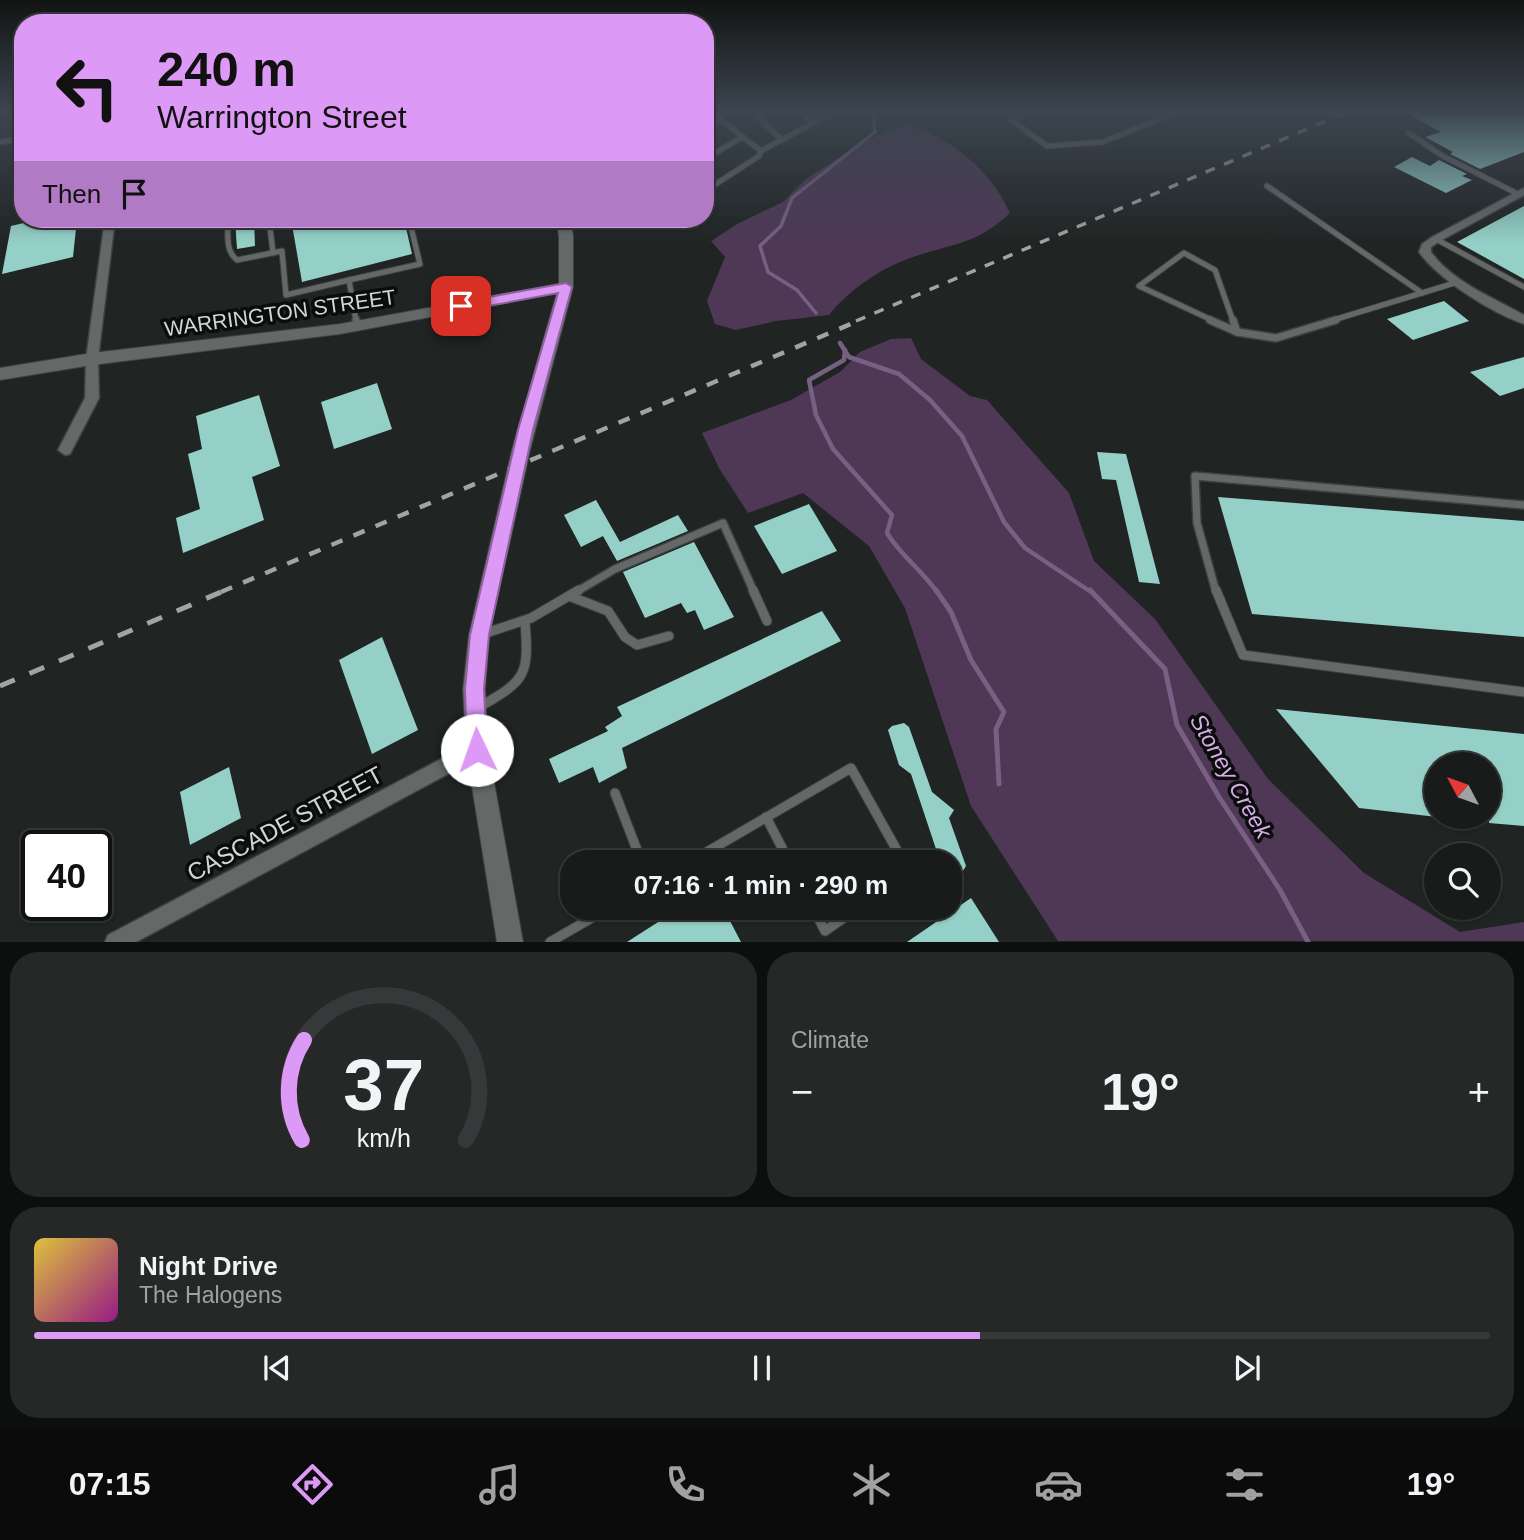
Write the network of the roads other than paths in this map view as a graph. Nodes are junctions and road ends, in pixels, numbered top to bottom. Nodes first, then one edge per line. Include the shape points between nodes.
1 (759, 156) edge
2 (1443, 156) edge
3 (714, 185) edge
4 (1267, 186) dead end
5 (1521, 192) edge
6 (109, 228) edge
7 (228, 228) edge
8 (271, 228) edge
9 (410, 228) edge
10 (565, 228) edge
11 (1436, 239) junction
12 (273, 253) junction
13 (349, 280) junction
14 (1458, 282) junction
15 (566, 287) junction
16 (1524, 287) edge
17 (1422, 293) junction
18 (1524, 320) edge
19 (357, 325) junction
20 (1237, 332) junction
21 (92, 359) junction
22 (0, 374) edge
23 (65, 450) dead end
24 (1524, 505) edge
25 (569, 596) junction
26 (525, 621) junction
27 (767, 621) dead end
28 (479, 635) junction
29 (669, 636) dead end
30 (1524, 692) edge
31 (475, 709) junction
32 (477, 750) junction
33 (615, 793) dead end
34 (766, 817) junction
35 (637, 850) edge
36 (710, 850) edge
37 (783, 850) edge
38 (897, 850) edge
39 (588, 920) edge
40 (819, 920) edge
41 (841, 920) edge
42 (115, 942) edge
43 (510, 942) edge
44 (550, 942) edge

1 - 3 lane
2 - 5 lane
4 - 17 lane
5 - 11 street
6 - 21 street
7 - 12 lane via 233,258
8 - 12 lane
9 - 13 lane via 420,264
10 - 15 street
11 - 14 street via 1425,252
11 - 16 lane
12 - 13 lane via 282,251 286,295
13 - 19 lane
14 - 17 lane
14 - 18 street
15 - 19 street, WARRINGTON STREET
15 - 28 street via 524,438
17 - 20 lane via 1276,338
19 - 21 street, WARRINGTON STREET
20 - 20 lane via 1200,315 1139,286 1184,254 1216,270
21 - 22 street, WARRINGTON STREET
21 - 23 street via 92,398
24 - 30 lane via 1195,476 1193,498 1205,565 1243,655
25 - 26 lane
25 - 27 lane via 615,569 723,523
25 - 29 lane via 608,611 625,637 637,645
26 - 28 lane
26 - 31 lane via 528,664 515,687
28 - 31 street
31 - 32 street
32 - 42 street, CASCADE STREET
32 - 43 street
33 - 35 lane
34 - 36 lane
34 - 37 lane
34 - 38 lane via 851,768
39 - 44 lane
40 - 41 lane via 825,931

